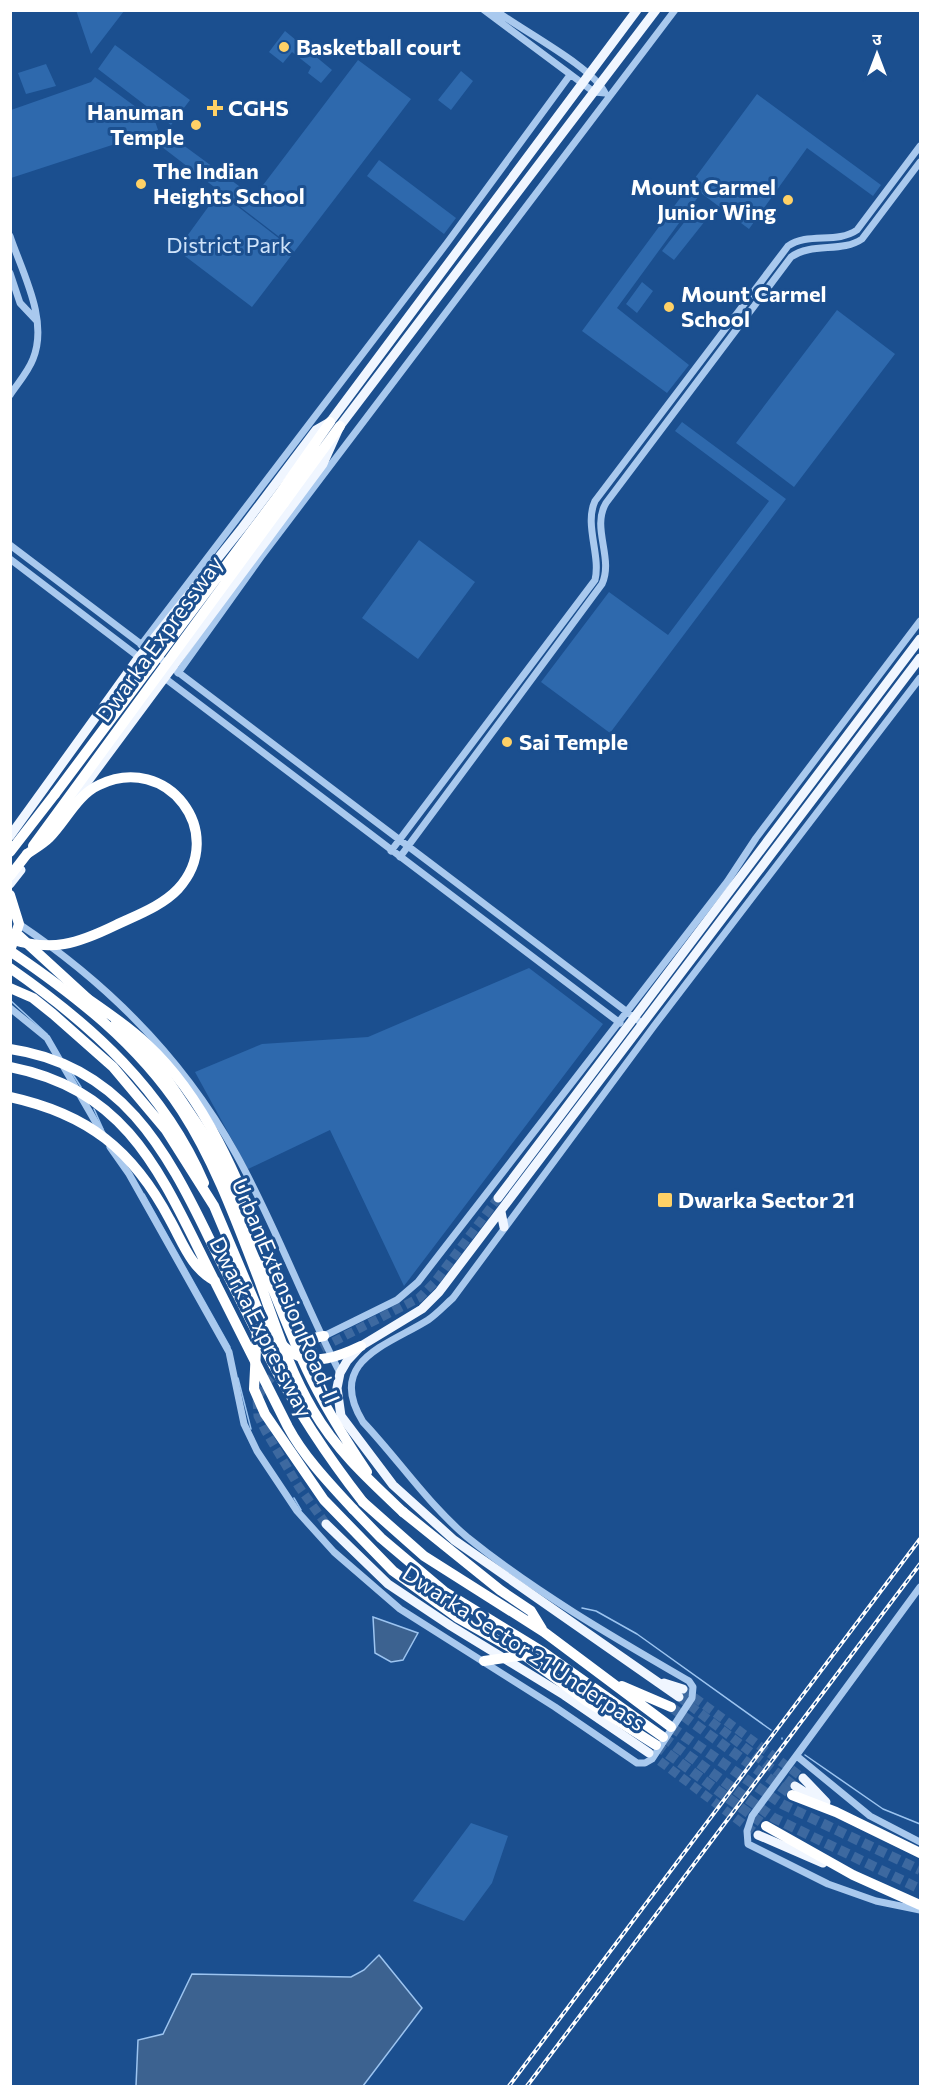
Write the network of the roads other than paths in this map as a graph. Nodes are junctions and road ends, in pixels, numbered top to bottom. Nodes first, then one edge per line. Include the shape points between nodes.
1 (484, 10) edge
2 (495, 10) edge
3 (637, 10) edge
4 (656, 10) edge
5 (675, 10) edge
6 (570, 75) junction
7 (589, 75) junction
8 (582, 84) junction
9 (601, 84) junction
10 (594, 92) junction
11 (921, 146) edge
12 (921, 162) edge
13 (10, 236) edge
14 (10, 273) edge
15 (37, 321) junction
16 (10, 395) edge
17 (335, 424) junction
18 (281, 499) junction
19 (10, 545) edge
20 (10, 560) edge
21 (921, 621) edge
22 (121, 629) junction
23 (115, 638) junction
24 (921, 639) edge
25 (144, 647) junction
26 (140, 657) junction
27 (921, 658) edge
28 (174, 671) junction
29 (165, 678) junction
30 (921, 678) edge
31 (10, 836) edge
32 (399, 840) junction
33 (407, 846) junction
34 (391, 851) junction
35 (10, 852) edge
36 (27, 854) junction
37 (400, 857) junction
38 (10, 876) edge
39 (10, 884) edge
40 (10, 895) edge
41 (15, 932) edge
42 (10, 951) edge
43 (10, 968) edge
44 (51, 979) junction
45 (10, 988) edge
46 (10, 1008) edge
47 (626, 1011) junction
48 (634, 1018) junction
49 (643, 1024) junction
50 (622, 1025) junction
51 (635, 1034) junction
52 (10, 1049) edge
53 (10, 1067) edge
54 (10, 1096) edge
55 (498, 1198) tunnel mouth
56 (214, 1206) junction
57 (501, 1212) junction
58 (504, 1227) junction
59 (215, 1281) junction
60 (258, 1310) junction
61 (324, 1336) junction
62 (287, 1337) junction
63 (361, 1346) junction
64 (333, 1359) junction
65 (340, 1372) junction
66 (326, 1524) tunnel mouth
67 (921, 1587) edge
68 (558, 1601) junction
69 (551, 1610) junction
70 (544, 1632) junction
71 (543, 1652) junction
72 (524, 1655) junction
73 (505, 1658) junction
74 (484, 1661) junction
75 (605, 1678) junction
76 (596, 1691) junction
77 (681, 1693) tunnel mouth
78 (585, 1700) junction
79 (671, 1707) tunnel mouth
80 (671, 1727) tunnel mouth
81 (656, 1745) junction
82 (798, 1757) junction
83 (803, 1778) tunnel mouth
84 (794, 1791) tunnel mouth
85 (836, 1812) junction
86 (766, 1826) tunnel mouth
87 (758, 1835) tunnel mouth
88 (921, 1842) edge
89 (921, 1853) edge
90 (853, 1875) junction
91 (921, 1905) edge
92 (921, 1910) edge

1 - 6 street
2 - 7 street
3 - 7 main road
4 - 9 main road
5 - 28 street
6 - 8 street
6 - 25 street
7 - 8 main road
7 - 9 street
8 - 10 street
8 - 17 main road
9 - 10 main road
10 - 17 main road
11 - 32 street via 857,230 846,236 802,240 788,246 697,365 595,501 595,580
12 - 33 street via 862,239 808,249 792,257 612,495 601,512 607,568 602,584
13 - 15 street
14 - 15 street via 20,303
15 - 16 street via 34,357
17 - 18 highway, Dwarka Expressway
17 - 25 main road via 316,430
17 - 28 main road via 323,464
18 - 35 highway, Dwarka Expressway, bridge
18 - 36 highway, Dwarka Expressway, bridge
19 - 22 street
20 - 23 street
21 - 47 street
22 - 23 street
22 - 25 street
23 - 26 street
24 - 48 main road
25 - 26 main road
25 - 28 street
26 - 29 street
26 - 31 main road
27 - 49 main road
28 - 29 main road
28 - 32 street
29 - 34 street
29 - 39 main road
30 - 58 street
32 - 33 street
32 - 34 street
33 - 37 street
33 - 47 street
34 - 37 street
36 - 38 highway, Dwarka Expressway
36 - 41 highway, bridge via 48,839 84,795 95,786 118,778 146,778 171,790 183,802 196,835 191,869 179,888 160,903 70,944 41,947
37 - 50 street
40 - 41 highway via 17,912
41 - 42 highway
41 - 61 street via 74,964 125,1008 186,1077 237,1156
41 - 62 highway, bridge via 143,1050 183,1099 210,1143 241,1208
42 - 44 highway, Urban Extension Road-II, bridge
43 - 56 highway, Urban Extension Road-II via 74,1014 117,1053 154,1096 196,1165
44 - 62 highway, Urban Extension Road-II, bridge via 128,1045 183,1112
44 - 62 highway, bridge via 65,983 117,1018 148,1045 196,1105 229,1164 273,1268
45 - 56 highway via 40,1004 113,1067 166,1130
46 - 74 street via 47,1038 208,1312 229,1352 244,1424 257,1451 297,1510 334,1552 383,1596
47 - 48 street
47 - 50 street
48 - 49 street
48 - 50 main road
49 - 51 main road
50 - 51 street
50 - 55 main road
50 - 61 street via 418,1282 397,1300
51 - 57 main road
52 - 70 highway, Dwarka Expressway, bridge via 45,1056 101,1083 145,1124 189,1194 302,1418 363,1502 424,1556
53 - 59 highway, Dwarka Expressway, bridge via 76,1089 132,1134 176,1202
54 - 59 highway, bridge via 55,1109 117,1146 150,1184 198,1271
56 - 60 highway
57 - 58 main road
57 - 63 main road via 422,1309
58 - 68 street via 453,1298 431,1318 366,1355 353,1378 352,1397 363,1422 467,1537
59 - 71 highway, Dwarka Expressway, bridge via 289,1429 328,1482 381,1538 445,1592
60 - 62 highway
60 - 72 highway via 255,1389 271,1422 324,1500 393,1571 458,1618
61 - 62 highway
61 - 64 street
62 - 64 highway via 300,1357
62 - 70 highway, Urban Extension Road-II, bridge via 312,1409 331,1439 402,1512 531,1611
63 - 64 highway
63 - 65 main road
64 - 65 street
65 - 69 main road via 337,1399 341,1416 393,1485 454,1540
66 - 73 main road, Dwarka Sector 21 Underpass via 388,1584
67 - 82 street
68 - 69 street
68 - 74 street via 693,1687 692,1698 652,1759 645,1764 637,1763
69 - 77 main road via 654,1680
70 - 75 highway
71 - 72 highway
71 - 76 highway, Dwarka Expressway
72 - 73 highway
72 - 78 highway
73 - 74 highway
73 - 81 main road, Dwarka Sector 21 Underpass
75 - 79 highway
75 - 80 highway
76 - 78 highway
76 - 81 highway, Dwarka Expressway
78 - 81 highway
82 - 88 street via 870,1816
82 - 92 street via 752,1816 748,1844 828,1884
83 - 85 main road
84 - 85 highway
85 - 89 highway
86 - 90 highway
87 - 90 main road
90 - 91 highway

